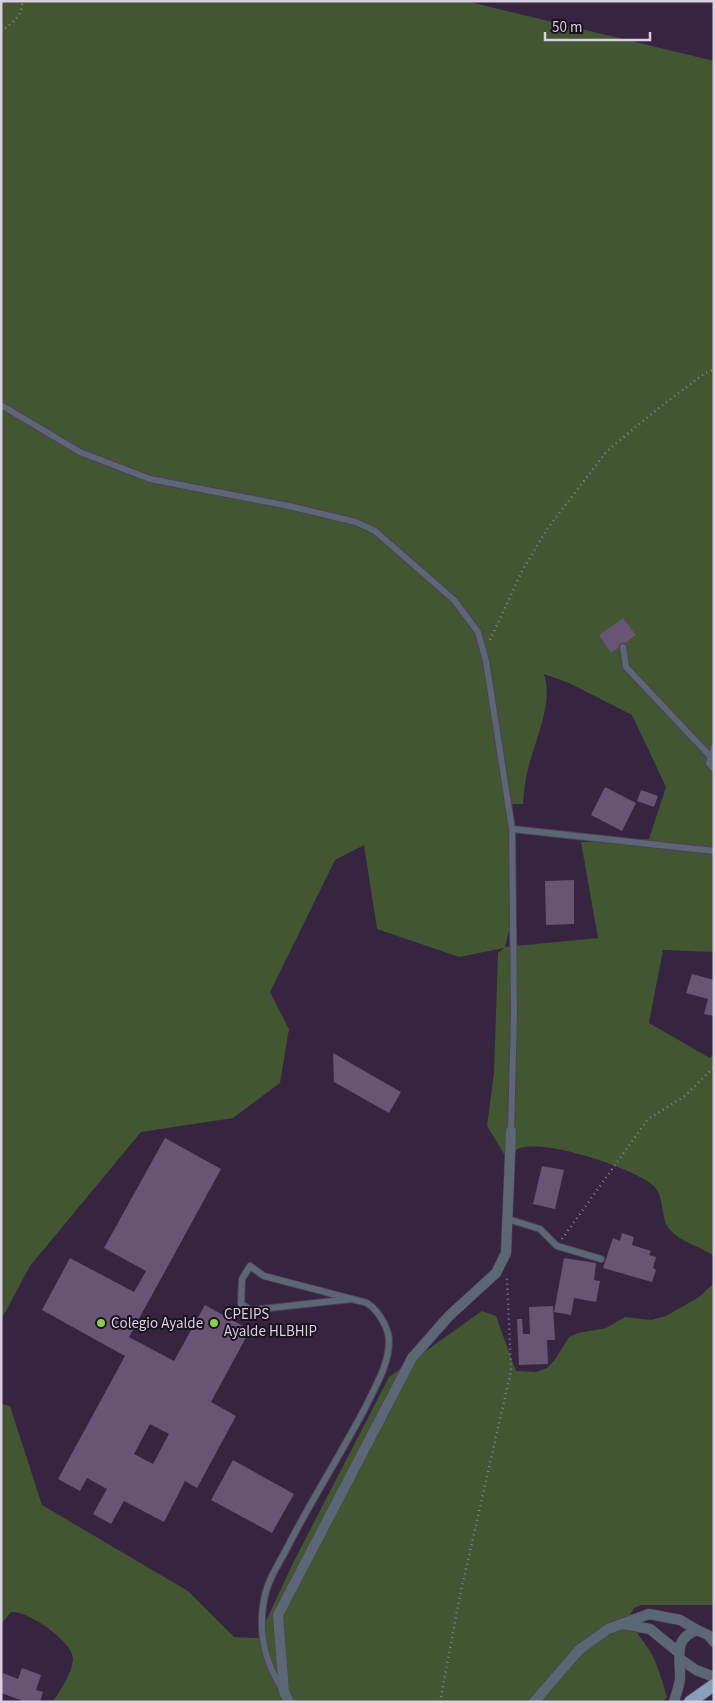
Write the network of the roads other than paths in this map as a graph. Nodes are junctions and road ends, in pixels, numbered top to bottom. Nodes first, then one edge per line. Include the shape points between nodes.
1 (1, 405) edge
2 (624, 647) dead end
3 (714, 747) edge
4 (710, 756) junction
5 (714, 769) edge
6 (512, 829) junction
7 (714, 851) edge
8 (511, 1131) joint
9 (508, 1219) junction
10 (601, 1259) dead end
11 (352, 1299) junction
12 (622, 1624) junction
13 (697, 1630) junction
14 (712, 1638) edge
15 (679, 1655) junction
16 (714, 1677) edge
17 (714, 1685) edge
18 (284, 1692) junction
19 (289, 1702) edge
20 (534, 1702) edge
21 (674, 1702) edge
22 (690, 1702) edge

1 - 6 lane via 80,452 150,479 289,506 356,522 375,531 454,600 478,632
2 - 4 lane via 626,667
3 - 4 lane
4 - 5 lane via 709,763
6 - 7 lane
6 - 8 lane via 514,1015
8 - 9 street
9 - 10 lane via 540,1229 557,1246
9 - 18 street via 506,1253 496,1273 449,1316 412,1358 278,1615
11 - 11 lane via 264,1276 250,1266 242,1279 240,1291 241,1304 250,1310
11 - 18 lane via 367,1303 382,1319 390,1339 388,1357 348,1441 295,1532 266,1590 261,1620 264,1646 270,1670
12 - 13 street via 650,1614 680,1620
12 - 15 street via 650,1629
12 - 20 street via 592,1639 579,1650
13 - 14 street
13 - 15 street via 681,1641
15 - 16 street via 696,1670
15 - 21 street via 680,1682
17 - 22 main road
18 - 19 street

